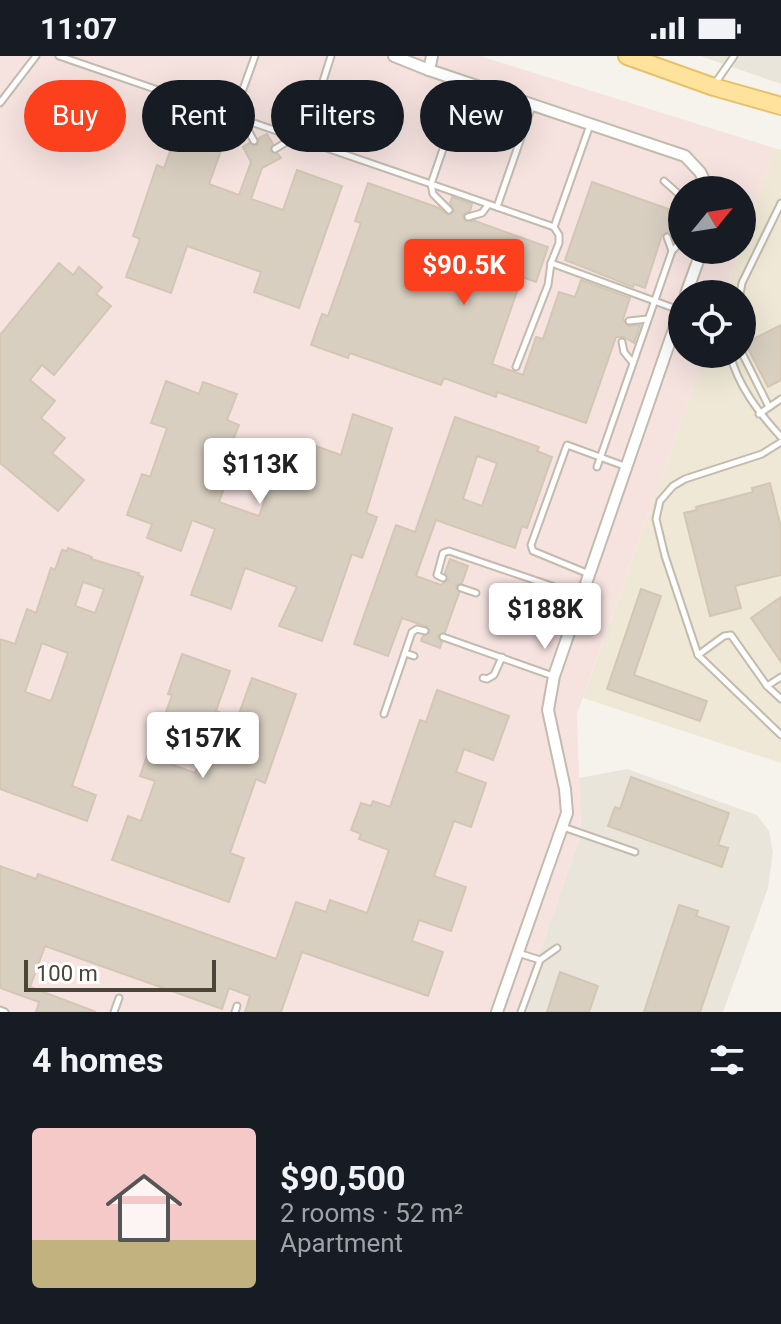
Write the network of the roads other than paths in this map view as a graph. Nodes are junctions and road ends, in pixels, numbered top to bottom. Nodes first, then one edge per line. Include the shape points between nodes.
1 (36, 56) edge
2 (59, 56) edge
3 (255, 56) edge
4 (331, 56) edge
5 (432, 56) edge
6 (627, 56) edge
7 (734, 56) edge
8 (398, 57) edge
9 (429, 70) junction
10 (246, 80) edge
11 (323, 80) edge
12 (460, 80) edge
13 (142, 85) edge
14 (714, 87) junction
15 (0, 103) edge
16 (532, 105) edge
17 (781, 106) edge
18 (590, 124) junction
19 (336, 152) edge
20 (442, 152) edge
21 (516, 152) edge
22 (702, 176) edge
23 (664, 181) dead end
24 (431, 184) junction
25 (668, 185) edge
26 (781, 203) edge
27 (488, 205) junction
28 (497, 207) junction
29 (449, 210) dead end
30 (468, 217) dead end
31 (554, 227) junction
32 (551, 263) junction
33 (668, 263) edge
34 (743, 280) edge
35 (655, 301) junction
36 (668, 304) edge
37 (648, 319) junction
38 (629, 321) dead end
39 (622, 342) dead end
40 (668, 347) edge
41 (634, 364) junction
42 (516, 367) dead end
43 (735, 368) edge
44 (750, 368) edge
45 (781, 399) edge
46 (769, 407) junction
47 (759, 414) junction
48 (781, 439) edge
49 (601, 457) junction
50 (597, 467) dead end
51 (628, 467) junction
52 (566, 556) dead end
53 (564, 563) junction
54 (590, 574) junction
55 (443, 578) dead end
56 (461, 588) dead end
57 (476, 593) dead end
58 (582, 597) junction
59 (425, 631) dead end
60 (443, 637) dead end
61 (405, 653) junction
62 (698, 655) junction
63 (414, 656) dead end
64 (502, 657) junction
65 (554, 676) junction
66 (781, 677) edge
67 (483, 678) dead end
68 (767, 686) junction
69 (781, 699) edge
70 (384, 714) dead end
71 (781, 735) edge
72 (563, 827) junction
73 (635, 852) dead end
74 (557, 948) dead end
75 (518, 953) junction
76 (540, 960) junction
77 (119, 998) dead end
78 (114, 1012) edge
79 (497, 1012) edge
80 (521, 1012) edge

1 - 15 lane
2 - 13 lane
3 - 10 lane
4 - 11 lane
5 - 9 street
6 - 14 main road
7 - 14 lane
8 - 9 street
9 - 12 street
14 - 17 main road
16 - 18 street
18 - 22 street via 685,156
18 - 31 lane
19 - 24 lane
20 - 24 lane
21 - 28 lane
23 - 25 lane
24 - 27 lane
24 - 29 lane via 433,194
26 - 34 lane
27 - 28 lane
27 - 30 lane
28 - 31 lane
31 - 32 lane via 559,243
32 - 35 lane
32 - 42 lane via 548,285
33 - 35 lane
35 - 36 lane
35 - 37 lane
37 - 38 lane
37 - 41 lane
39 - 41 lane
40 - 51 street
41 - 49 lane
43 - 47 lane
44 - 46 lane
45 - 46 lane
46 - 47 lane
47 - 48 lane
48 - 62 lane via 762,454 685,479 660,501 656,519
49 - 50 lane
49 - 51 lane
49 - 53 lane via 567,445 531,545 533,551
51 - 54 street
52 - 53 lane
53 - 54 lane
54 - 58 street
55 - 58 lane via 437,571 443,553 449,551
56 - 57 lane
58 - 65 street
59 - 61 lane via 412,632
60 - 64 lane
61 - 63 lane
61 - 70 lane
62 - 68 lane via 731,635
62 - 71 lane
64 - 65 lane
64 - 67 lane via 494,675
65 - 72 street via 548,710 565,789
66 - 68 lane
68 - 69 lane
72 - 73 lane
72 - 75 street
74 - 76 lane
75 - 76 lane
75 - 79 street
76 - 80 lane
77 - 78 lane

